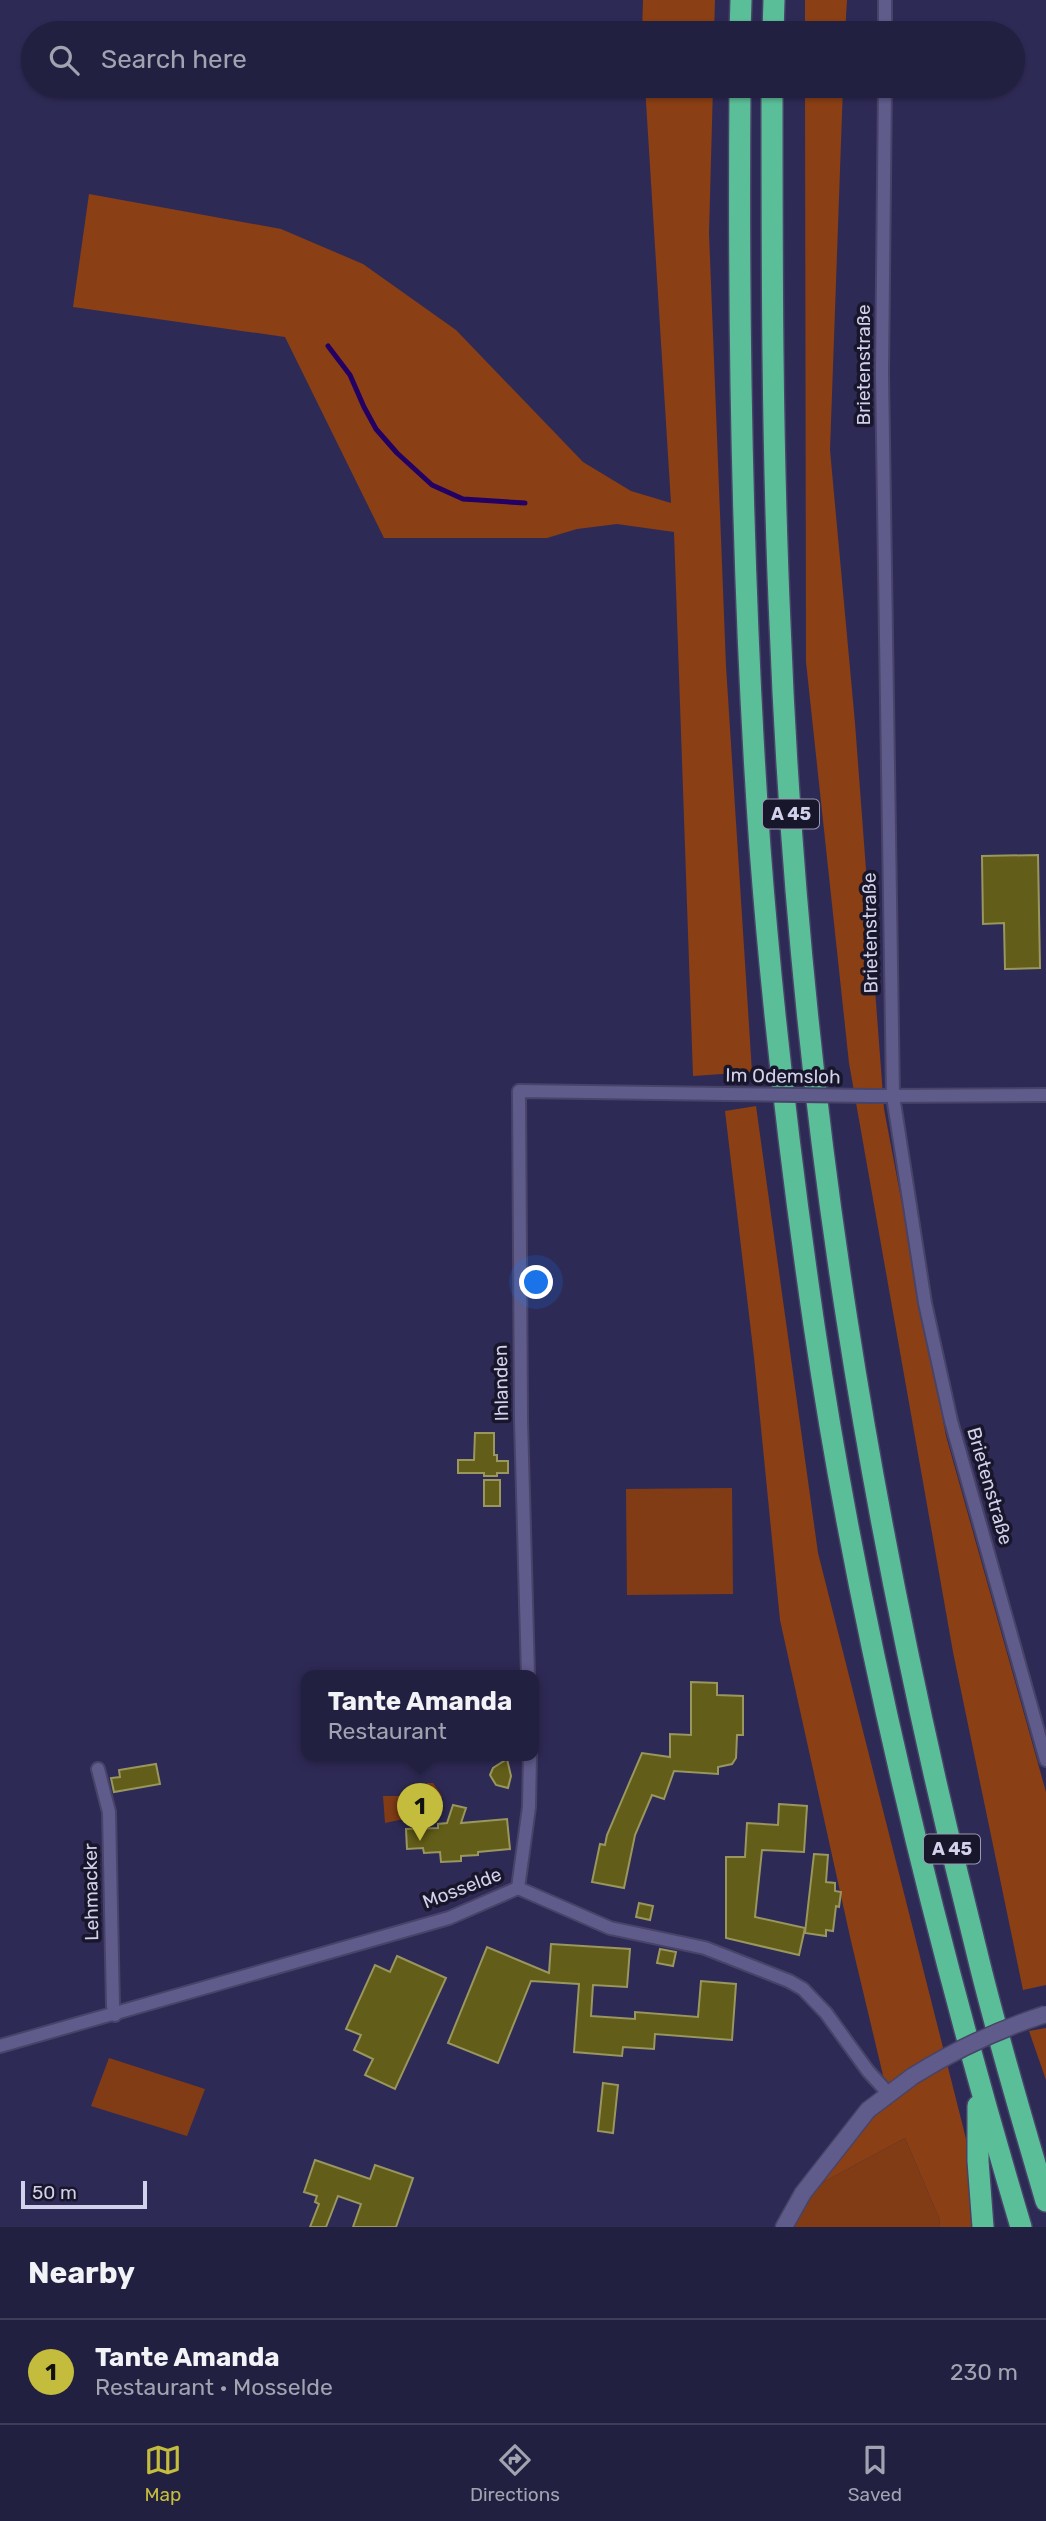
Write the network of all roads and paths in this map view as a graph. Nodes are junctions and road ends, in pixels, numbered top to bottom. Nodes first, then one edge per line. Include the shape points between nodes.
1 (741, 0) edge
2 (774, 0) edge
3 (886, 0) edge
4 (740, 21) edge
5 (773, 21) edge
6 (885, 21) edge
7 (740, 98) edge
8 (772, 98) edge
9 (885, 98) edge
10 (519, 1091) joint
11 (1046, 1095) edge
12 (893, 1096) junction
13 (528, 1670) edge
14 (1046, 1760) edge
15 (530, 1761) edge
16 (98, 1769) dead end
17 (519, 1888) junction
18 (1046, 2014) edge
19 (115, 2015) junction
20 (0, 2046) edge
21 (978, 2083) junction
22 (888, 2092) junction
23 (1034, 2158) junction
24 (1046, 2177) edge
25 (1046, 2201) edge
26 (784, 2227) edge
27 (984, 2227) edge
28 (1021, 2227) edge

1 - 4 highway
2 - 5 highway
3 - 6 street
7 - 21 highway, A 45 via 747,616 761,852 793,1165 815,1330 870,1634 921,1865
8 - 23 highway, A 45 via 780,625 795,870 828,1185 863,1423 916,1696 978,1958
9 - 12 street, Brietenstraße via 882,373
10 - 12 street, Im Odemsloh, bridge
10 - 13 street, Ihlanden
11 - 12 street, Im Odemsloh
12 - 14 street, Brietenstraße via 925,1303 951,1422
15 - 17 street
16 - 19 street, Lehmacker via 108,1812
17 - 19 street, Mosselde via 449,1918
17 - 22 street, Mosselde via 610,1928 705,1948 789,1981 826,2013
18 - 22 street, bridge via 966,2046
19 - 20 street, Mosselde
21 - 27 highway
21 - 28 highway, A 45
22 - 26 street via 868,2109 803,2193
23 - 24 highway
23 - 25 highway, A 45

